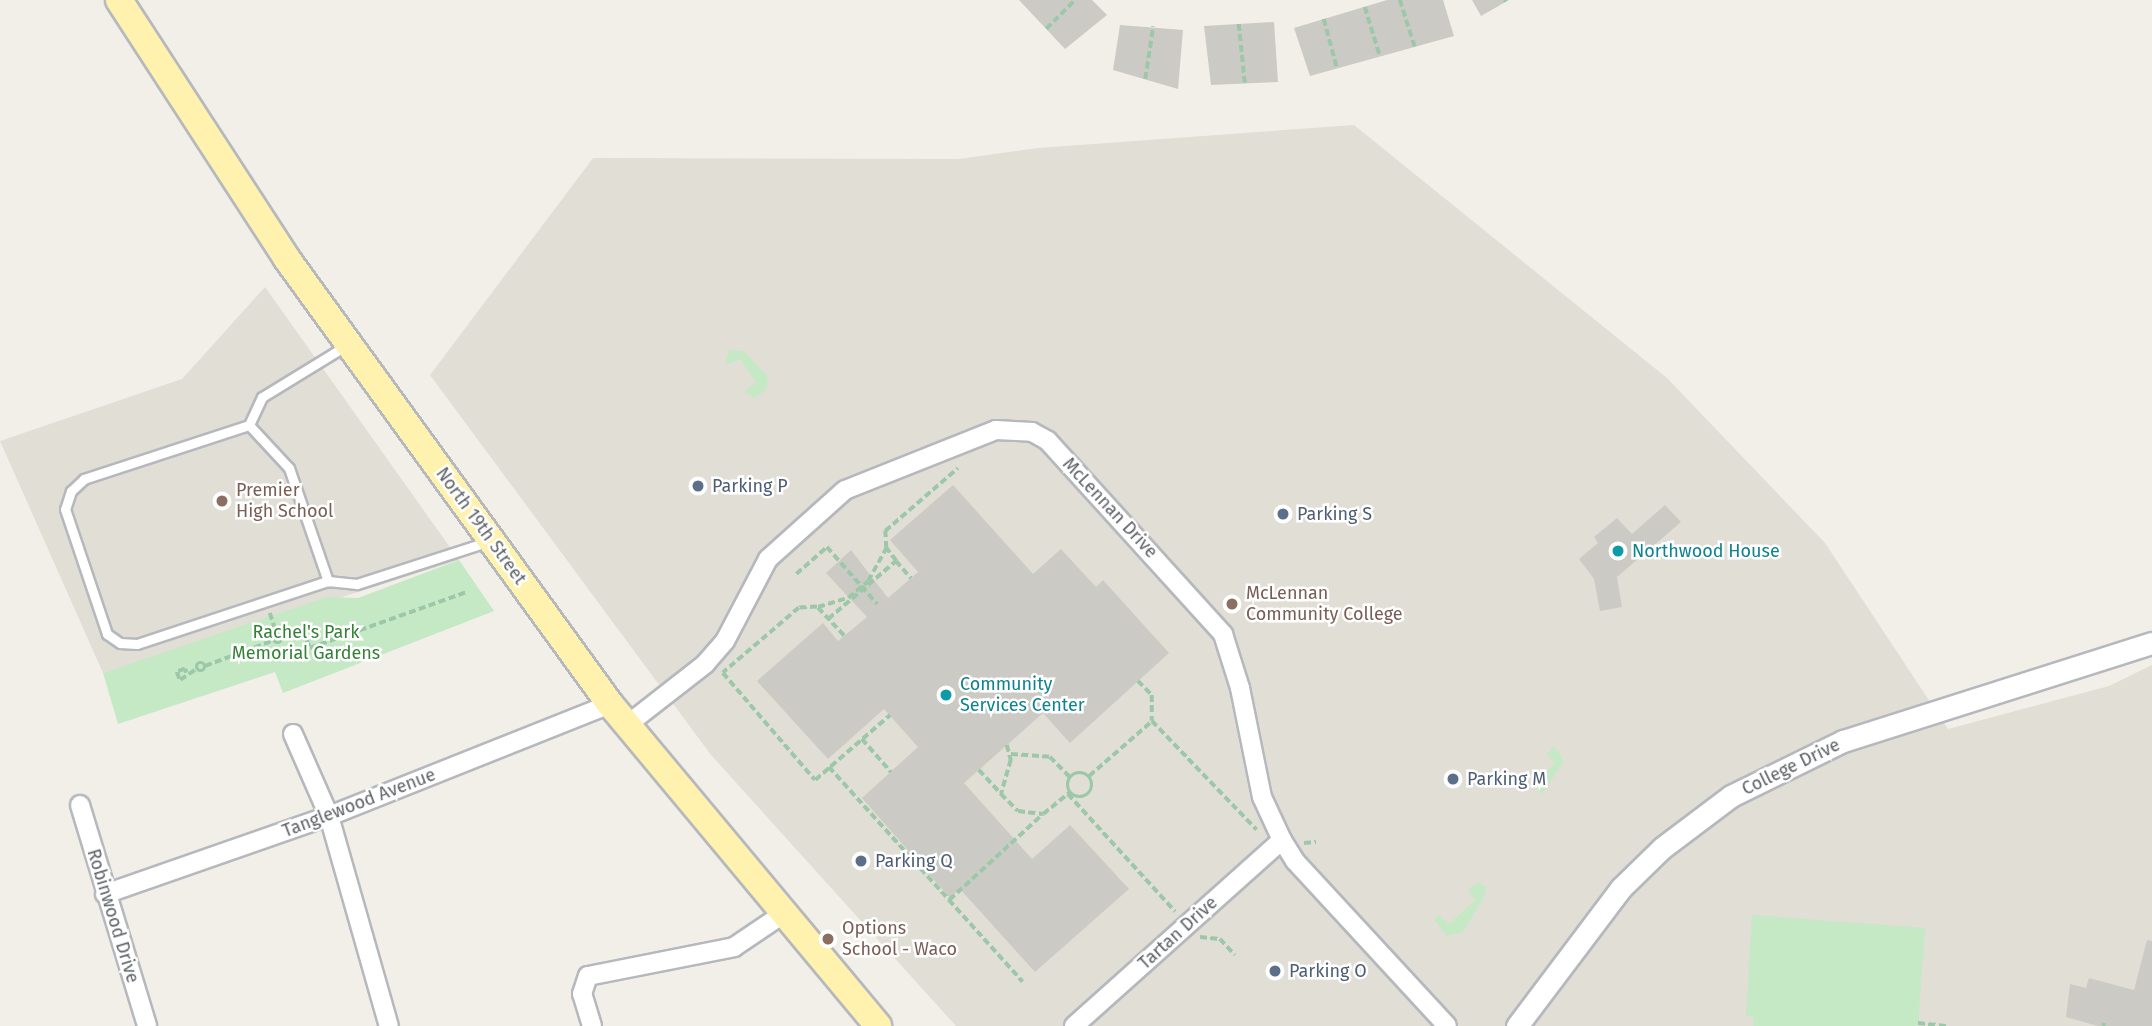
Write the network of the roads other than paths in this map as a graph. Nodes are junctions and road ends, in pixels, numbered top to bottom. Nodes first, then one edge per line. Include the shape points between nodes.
1 (119, 0) edge
2 (349, 344) junction
3 (249, 425) junction
4 (492, 541) junction
5 (328, 581) junction
6 (2152, 643) edge
7 (610, 704) junction
8 (627, 725) junction
9 (293, 734) dead end
10 (80, 805) dead end
11 (329, 816) junction
12 (1291, 842) junction
13 (105, 894) junction
14 (783, 914) junction
15 (147, 1026) edge
16 (389, 1026) edge
17 (592, 1026) edge
18 (878, 1026) edge
19 (1074, 1026) edge
20 (1447, 1026) edge
21 (1517, 1026) edge

1 - 2 main road, North 19th Street via 287,259
2 - 3 lane via 262,397
2 - 4 main road, North 19th Street
3 - 5 lane via 289,468
3 - 5 lane via 85,479 71,491 65,509 107,634 120,643 137,644
4 - 5 lane via 357,584
4 - 7 main road, North 19th Street
6 - 21 street, College Drive via 1843,741 1731,796 1662,848 1621,888
7 - 8 main road, North 19th Street
7 - 11 street, Tanglewood Avenue
8 - 12 street, McLennan Drive via 705,664 724,641 768,559 845,490 996,430 1016,429 1048,442 1223,634 1240,688 1262,797
8 - 14 main road, North 19th Street
9 - 11 street
10 - 13 street, Robinwood Drive
11 - 13 street, Tanglewood Avenue
11 - 16 street
12 - 19 street, Tartan Drive
12 - 20 street, McLennan Drive via 1295,861
13 - 15 street, Robinwood Drive
14 - 17 street via 734,947 589,976 582,994
14 - 18 main road, North 19th Street

